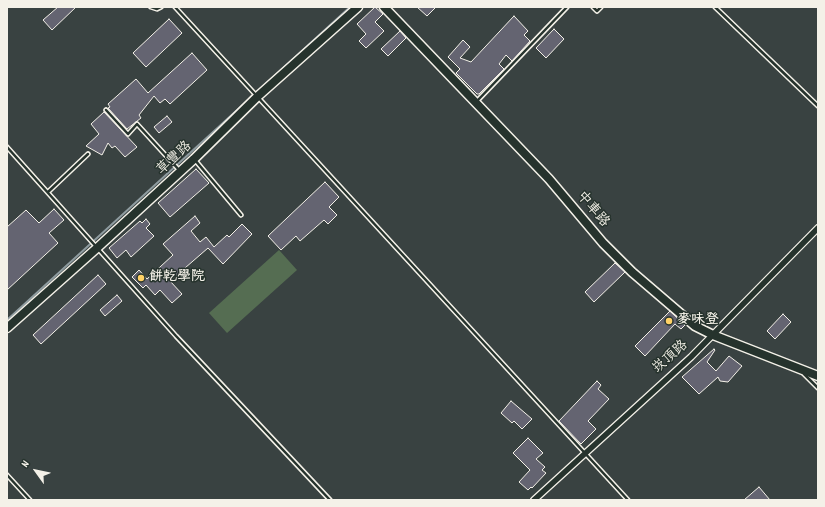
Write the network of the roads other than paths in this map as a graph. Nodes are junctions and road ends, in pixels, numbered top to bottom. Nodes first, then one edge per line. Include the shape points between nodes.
1 (151, 7) edge
2 (161, 7) edge
3 (175, 7) edge
4 (358, 7) edge
5 (384, 7) edge
6 (593, 7) edge
7 (601, 7) edge
8 (715, 7) edge
9 (566, 8) edge
10 (257, 97) junction
11 (476, 102) junction
12 (818, 106) edge
13 (106, 110) dead end
14 (7, 147) edge
15 (88, 154) dead end
16 (194, 159) junction
17 (180, 171) junction
18 (48, 192) junction
19 (241, 214) dead end
20 (818, 228) edge
21 (97, 248) junction
22 (7, 328) edge
23 (713, 335) junction
24 (800, 370) junction
25 (818, 376) edge
26 (818, 388) edge
27 (584, 453) junction
28 (7, 475) edge
29 (30, 500) edge
30 (330, 500) edge
31 (534, 500) edge
32 (628, 500) edge

1 - 2 lane
3 - 10 lane
4 - 10 street, 草豐路
5 - 11 street, 中車路
6 - 7 lane via 597,11
8 - 12 lane
9 - 11 lane
10 - 16 street, 草豐路
10 - 27 lane
11 - 23 street, 中車路 via 632,272 696,326
13 - 17 lane via 128,134 138,124
14 - 18 lane
15 - 18 lane
16 - 17 street, 草豐路
16 - 19 lane
17 - 21 street, 草豐路
18 - 21 lane
20 - 23 street, 崁頂路
21 - 22 street, 草豐路
21 - 30 lane
23 - 24 street, 中車路
23 - 27 street, 崁頂路
24 - 25 street, 中車路
24 - 26 lane
27 - 31 street, 崁頂路
27 - 32 lane
28 - 29 lane

